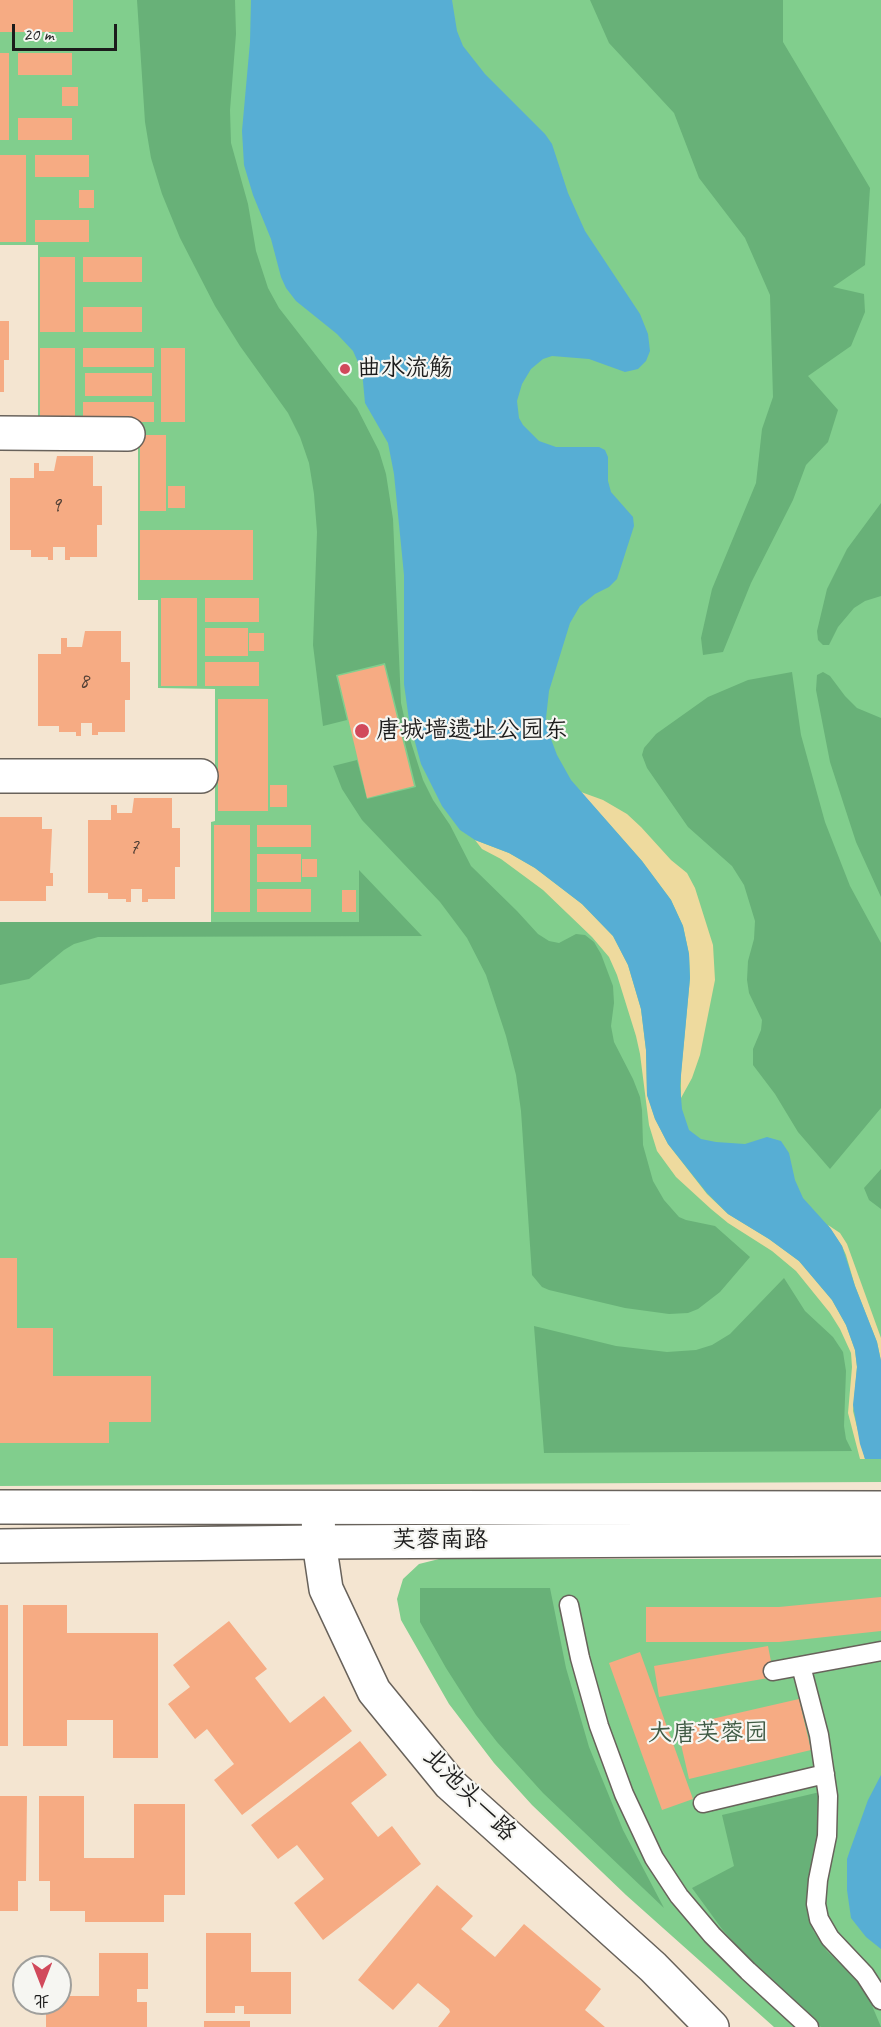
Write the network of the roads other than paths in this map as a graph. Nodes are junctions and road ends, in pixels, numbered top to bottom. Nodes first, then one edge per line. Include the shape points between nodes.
1 (0, 433) edge
2 (128, 434) dead end
3 (0, 776) edge
4 (201, 776) dead end
5 (0, 1507) edge
6 (318, 1507) junction
7 (881, 1508) edge
8 (881, 1539) edge
9 (319, 1542) junction
10 (0, 1546) edge
11 (569, 1605) dead end
12 (881, 1652) edge
13 (801, 1665) junction
14 (773, 1671) dead end
15 (825, 1774) junction
16 (703, 1803) dead end
17 (881, 2000) edge
18 (712, 2027) edge
19 (809, 2027) edge

1 - 2 main road
3 - 4 main road
5 - 6 main road, 芙蓉南路
6 - 7 main road, 芙蓉南路
6 - 9 main road, 北池头一路
8 - 9 main road, 芙蓉南路
9 - 10 main road, 芙蓉南路
9 - 18 main road, 北池头一路 via 326,1589 374,1691 450,1784 653,1967
11 - 19 lane via 599,1726 624,1794 654,1858 712,1935
12 - 13 lane
13 - 14 lane
13 - 15 lane via 816,1719
15 - 16 lane
15 - 17 lane via 827,1836 818,1880 819,1919

